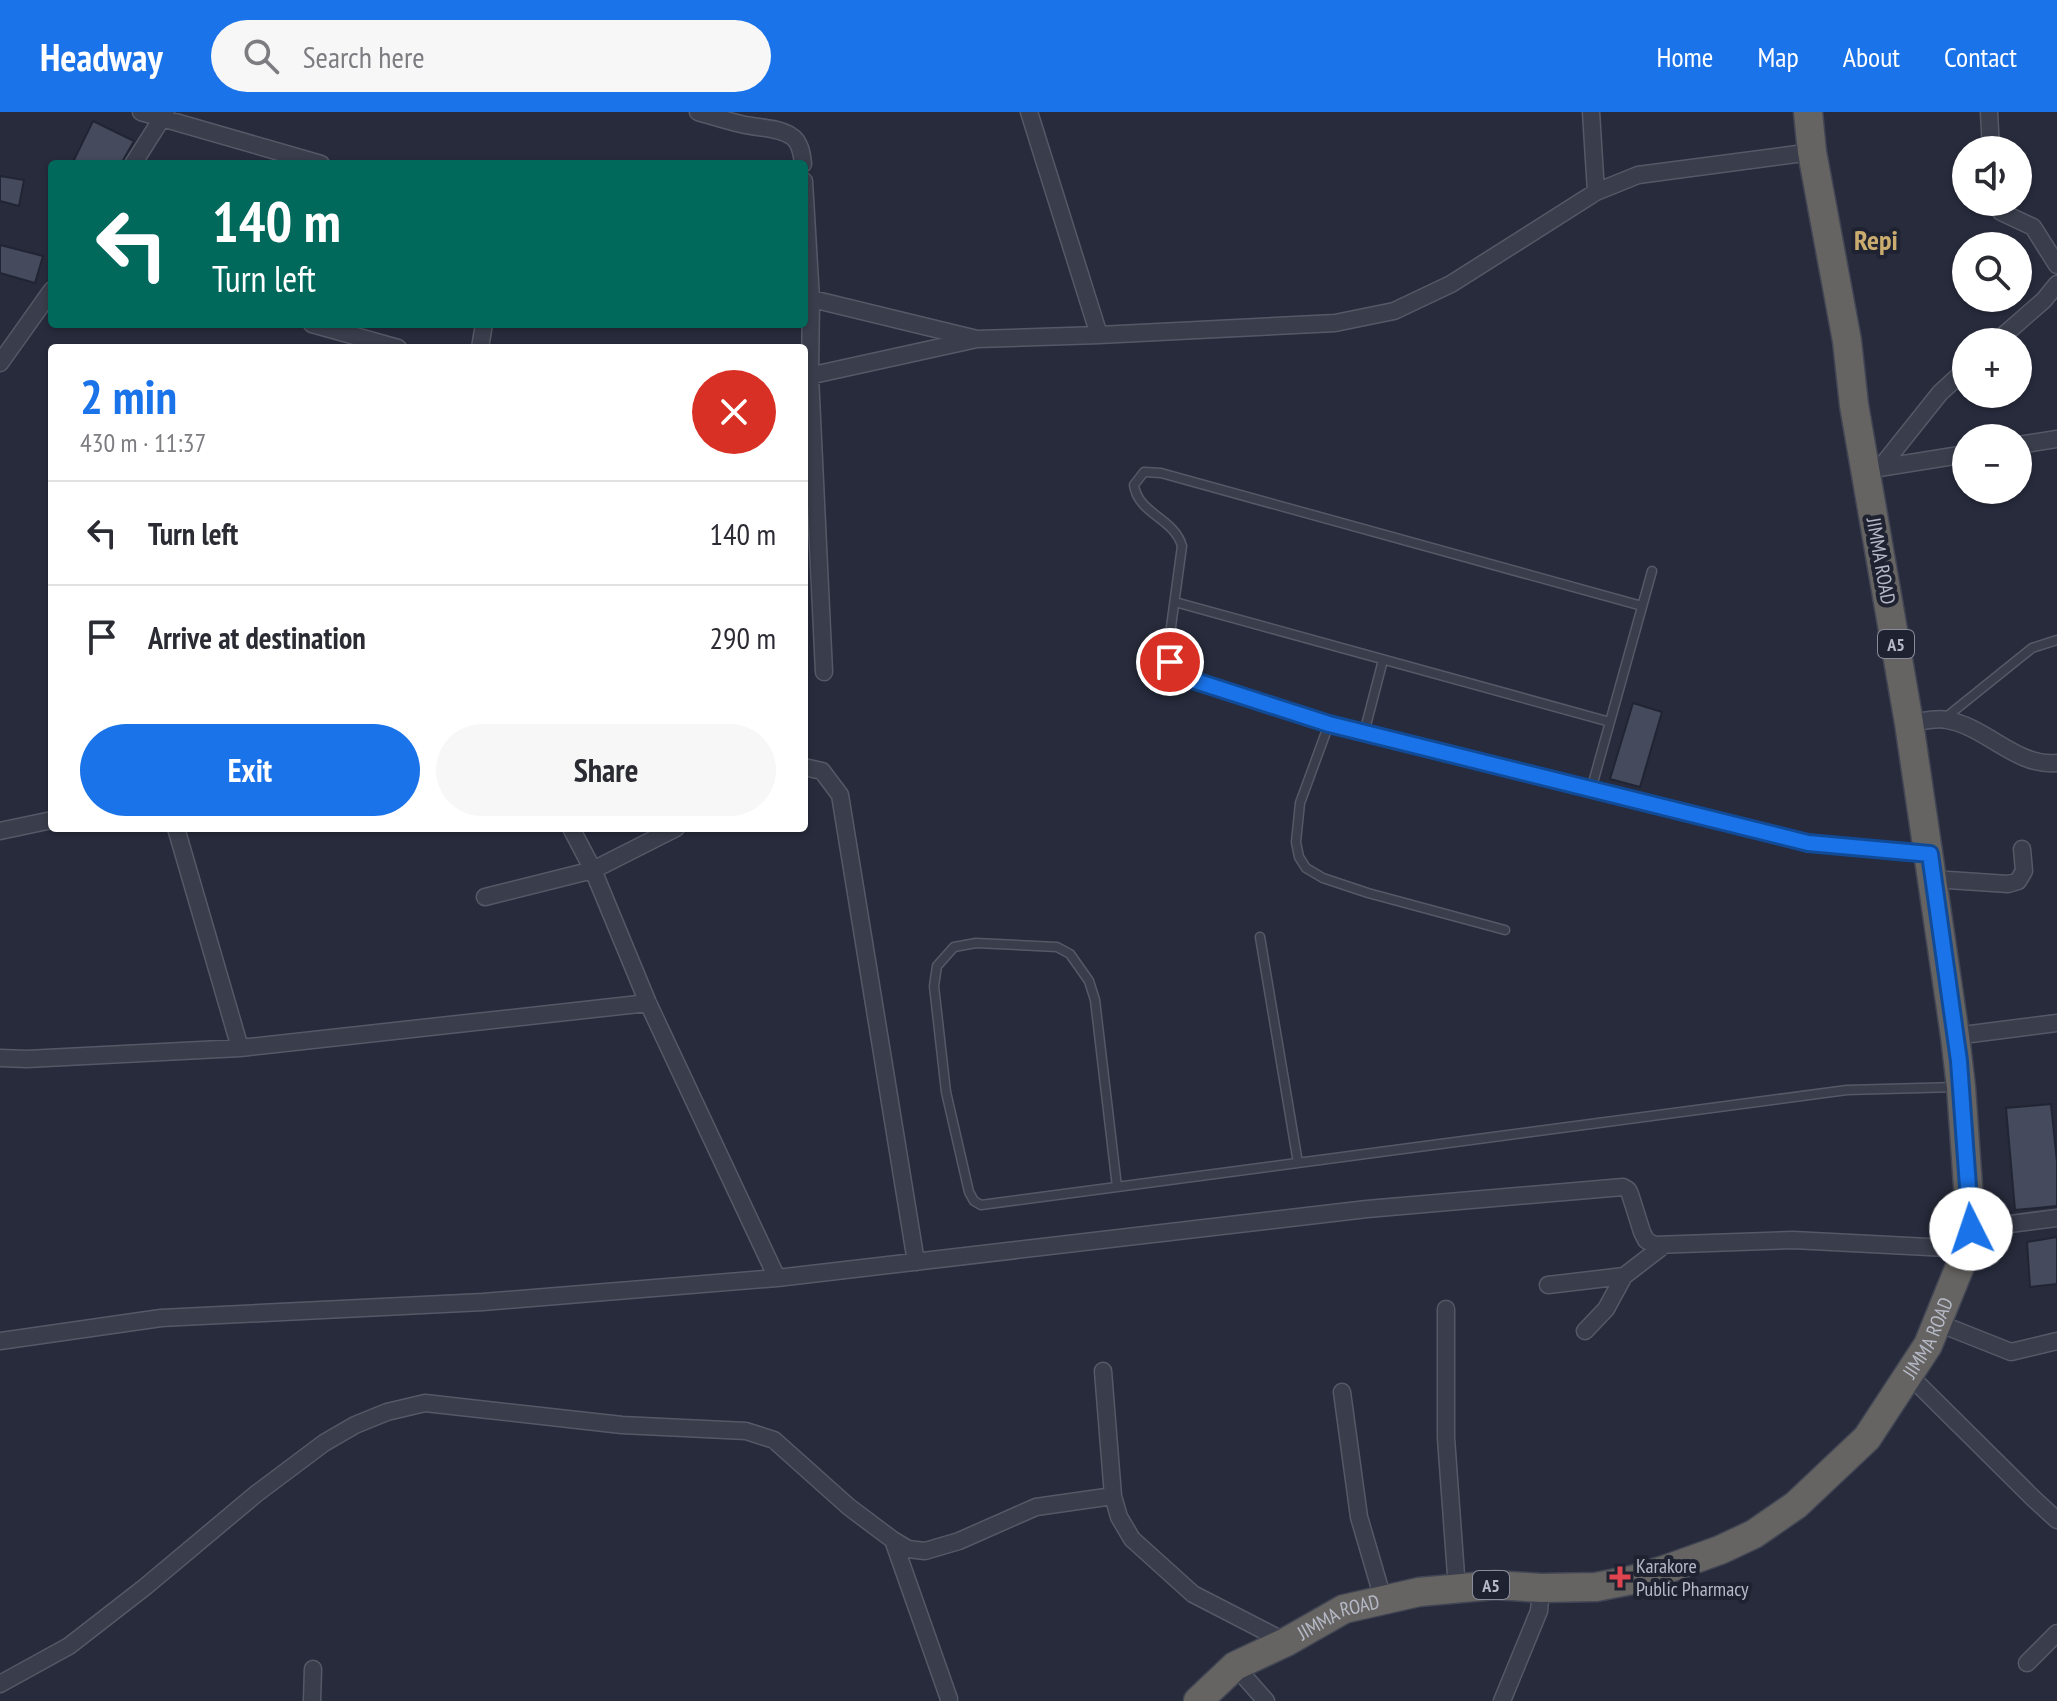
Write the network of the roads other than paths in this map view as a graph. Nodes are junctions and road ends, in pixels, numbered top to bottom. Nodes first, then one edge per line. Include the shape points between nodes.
1 (141, 112) edge
2 (698, 112) edge
3 (1029, 112) edge
4 (1591, 112) edge
5 (1808, 112) edge
6 (1989, 112) edge
7 (165, 115) edge
8 (1990, 136) edge
9 (1812, 152) junction
10 (136, 160) edge
11 (308, 160) edge
12 (803, 160) edge
13 (1596, 192) junction
14 (2010, 216) edge
15 (2057, 265) edge
16 (2057, 284) edge
17 (48, 296) edge
18 (808, 298) edge
19 (326, 328) edge
20 (2012, 328) edge
21 (1099, 335) junction
22 (977, 339) junction
23 (384, 344) edge
24 (0, 363) edge
25 (808, 376) edge
26 (1952, 382) edge
27 (808, 393) edge
28 (2057, 439) edge
29 (2032, 443) edge
30 (1952, 456) edge
31 (1873, 469) junction
32 (1652, 571) dead end
33 (1175, 602) junction
34 (1642, 606) junction
35 (2057, 640) edge
36 (1383, 660) junction
37 (824, 672) dead end
38 (1944, 719) junction
39 (1610, 722) junction
40 (1909, 723) junction
41 (1329, 724) junction
42 (1364, 733) junction
43 (2057, 763) edge
44 (808, 768) edge
45 (1591, 790) junction
46 (48, 821) edge
47 (0, 831) edge
48 (177, 832) edge
49 (573, 832) edge
50 (668, 832) edge
51 (2022, 849) dead end
52 (1931, 866) junction
53 (593, 870) junction
54 (485, 897) dead end
55 (1505, 930) dead end
56 (1260, 937) dead end
57 (648, 1003) junction
58 (2057, 1023) edge
59 (1955, 1036) junction
60 (240, 1048) junction
61 (0, 1058) edge
62 (1961, 1087) junction
63 (1298, 1163) junction
64 (1117, 1187) junction
65 (2057, 1218) edge
66 (1969, 1239) junction
67 (1663, 1246) junction
68 (916, 1262) junction
69 (1624, 1276) junction
70 (777, 1278) junction
71 (1548, 1285) dead end
72 (1446, 1309) dead end
73 (1938, 1323) junction
74 (1585, 1331) dead end
75 (0, 1341) edge
76 (2057, 1341) edge
77 (1103, 1371) dead end
78 (1909, 1375) junction
79 (1342, 1392) dead end
80 (1113, 1496) junction
81 (2057, 1520) edge
82 (893, 1540) junction
83 (1541, 1588) junction
84 (1457, 1589) junction
85 (1383, 1599) junction
86 (2057, 1633) edge
87 (1286, 1642) junction
88 (2027, 1663) dead end
89 (1235, 1666) junction
90 (313, 1669) dead end
91 (0, 1684) edge
92 (949, 1699) dead end
93 (312, 1701) edge
94 (1198, 1701) edge
95 (1266, 1701) edge
96 (1502, 1701) edge

1 - 7 street
2 - 12 street via 792,136
3 - 21 street
4 - 13 street
5 - 9 highway, JIMMA ROAD / A5
6 - 8 street
7 - 10 street
7 - 11 street
9 - 13 street via 1638,175
9 - 31 highway, JIMMA ROAD / A5 via 1854,405
13 - 21 street via 1451,284 1394,311 1335,323
14 - 15 street via 2033,227
16 - 20 street
17 - 24 street
18 - 22 street
19 - 23 street
21 - 22 street
22 - 25 street
26 - 31 street
27 - 37 street
28 - 29 street
30 - 31 street
31 - 40 highway, JIMMA ROAD / A5
32 - 34 lane
33 - 34 lane via 1180,537 1135,494 1134,485 1144,472
33 - 36 lane
33 - 41 lane via 1168,649 1174,671
34 - 39 lane
35 - 38 lane via 2032,648
36 - 39 lane
36 - 42 lane
38 - 40 street
38 - 43 street via 1972,727 2027,760
39 - 45 lane
40 - 52 highway, JIMMA ROAD / A5
41 - 42 lane
41 - 55 lane via 1300,803 1296,842 1306,868 1368,893
42 - 45 lane
44 - 68 street via 822,771 840,795
45 - 52 lane via 1808,843
46 - 47 street
48 - 60 street
49 - 53 street
50 - 53 street
51 - 52 street via 2024,871 2008,884
52 - 59 highway, JIMMA ROAD / A5
53 - 54 street
53 - 57 street
56 - 63 lane
57 - 60 street
57 - 70 street
58 - 59 street
59 - 62 highway, JIMMA ROAD / A5
60 - 61 street
62 - 63 lane via 1847,1090
62 - 66 highway, JIMMA ROAD / A5
63 - 64 lane
64 - 64 lane via 981,1205 974,1201 946,1092 934,986 937,966 954,947 1057,947 1070,954 1089,981
65 - 66 street
66 - 67 street
66 - 73 highway, JIMMA ROAD / A5
67 - 68 street via 1646,1240 1623,1187 1367,1209
67 - 69 street
68 - 70 street
69 - 71 street
69 - 74 street via 1606,1309
70 - 75 street via 483,1302 161,1318
72 - 84 street via 1446,1438
73 - 76 street via 2011,1352
73 - 78 highway, JIMMA ROAD / A5
77 - 80 street
78 - 81 street
78 - 83 highway, JIMMA ROAD / A5 via 1867,1438 1796,1505 1754,1534 1632,1580
79 - 85 street via 1359,1517
80 - 82 street via 1036,1507 925,1551
80 - 87 street via 1132,1539 1193,1594
82 - 91 street via 774,1440 746,1431 622,1425 425,1403 387,1412 324,1443 69,1646
82 - 92 street
83 - 84 highway, JIMMA ROAD / A5
83 - 96 street via 1539,1611
84 - 85 highway, JIMMA ROAD / A5
85 - 87 highway, JIMMA ROAD / A5 via 1344,1609
86 - 88 street
87 - 89 highway, JIMMA ROAD / A5
89 - 94 highway, JIMMA ROAD / A5
89 - 95 street
90 - 93 street

